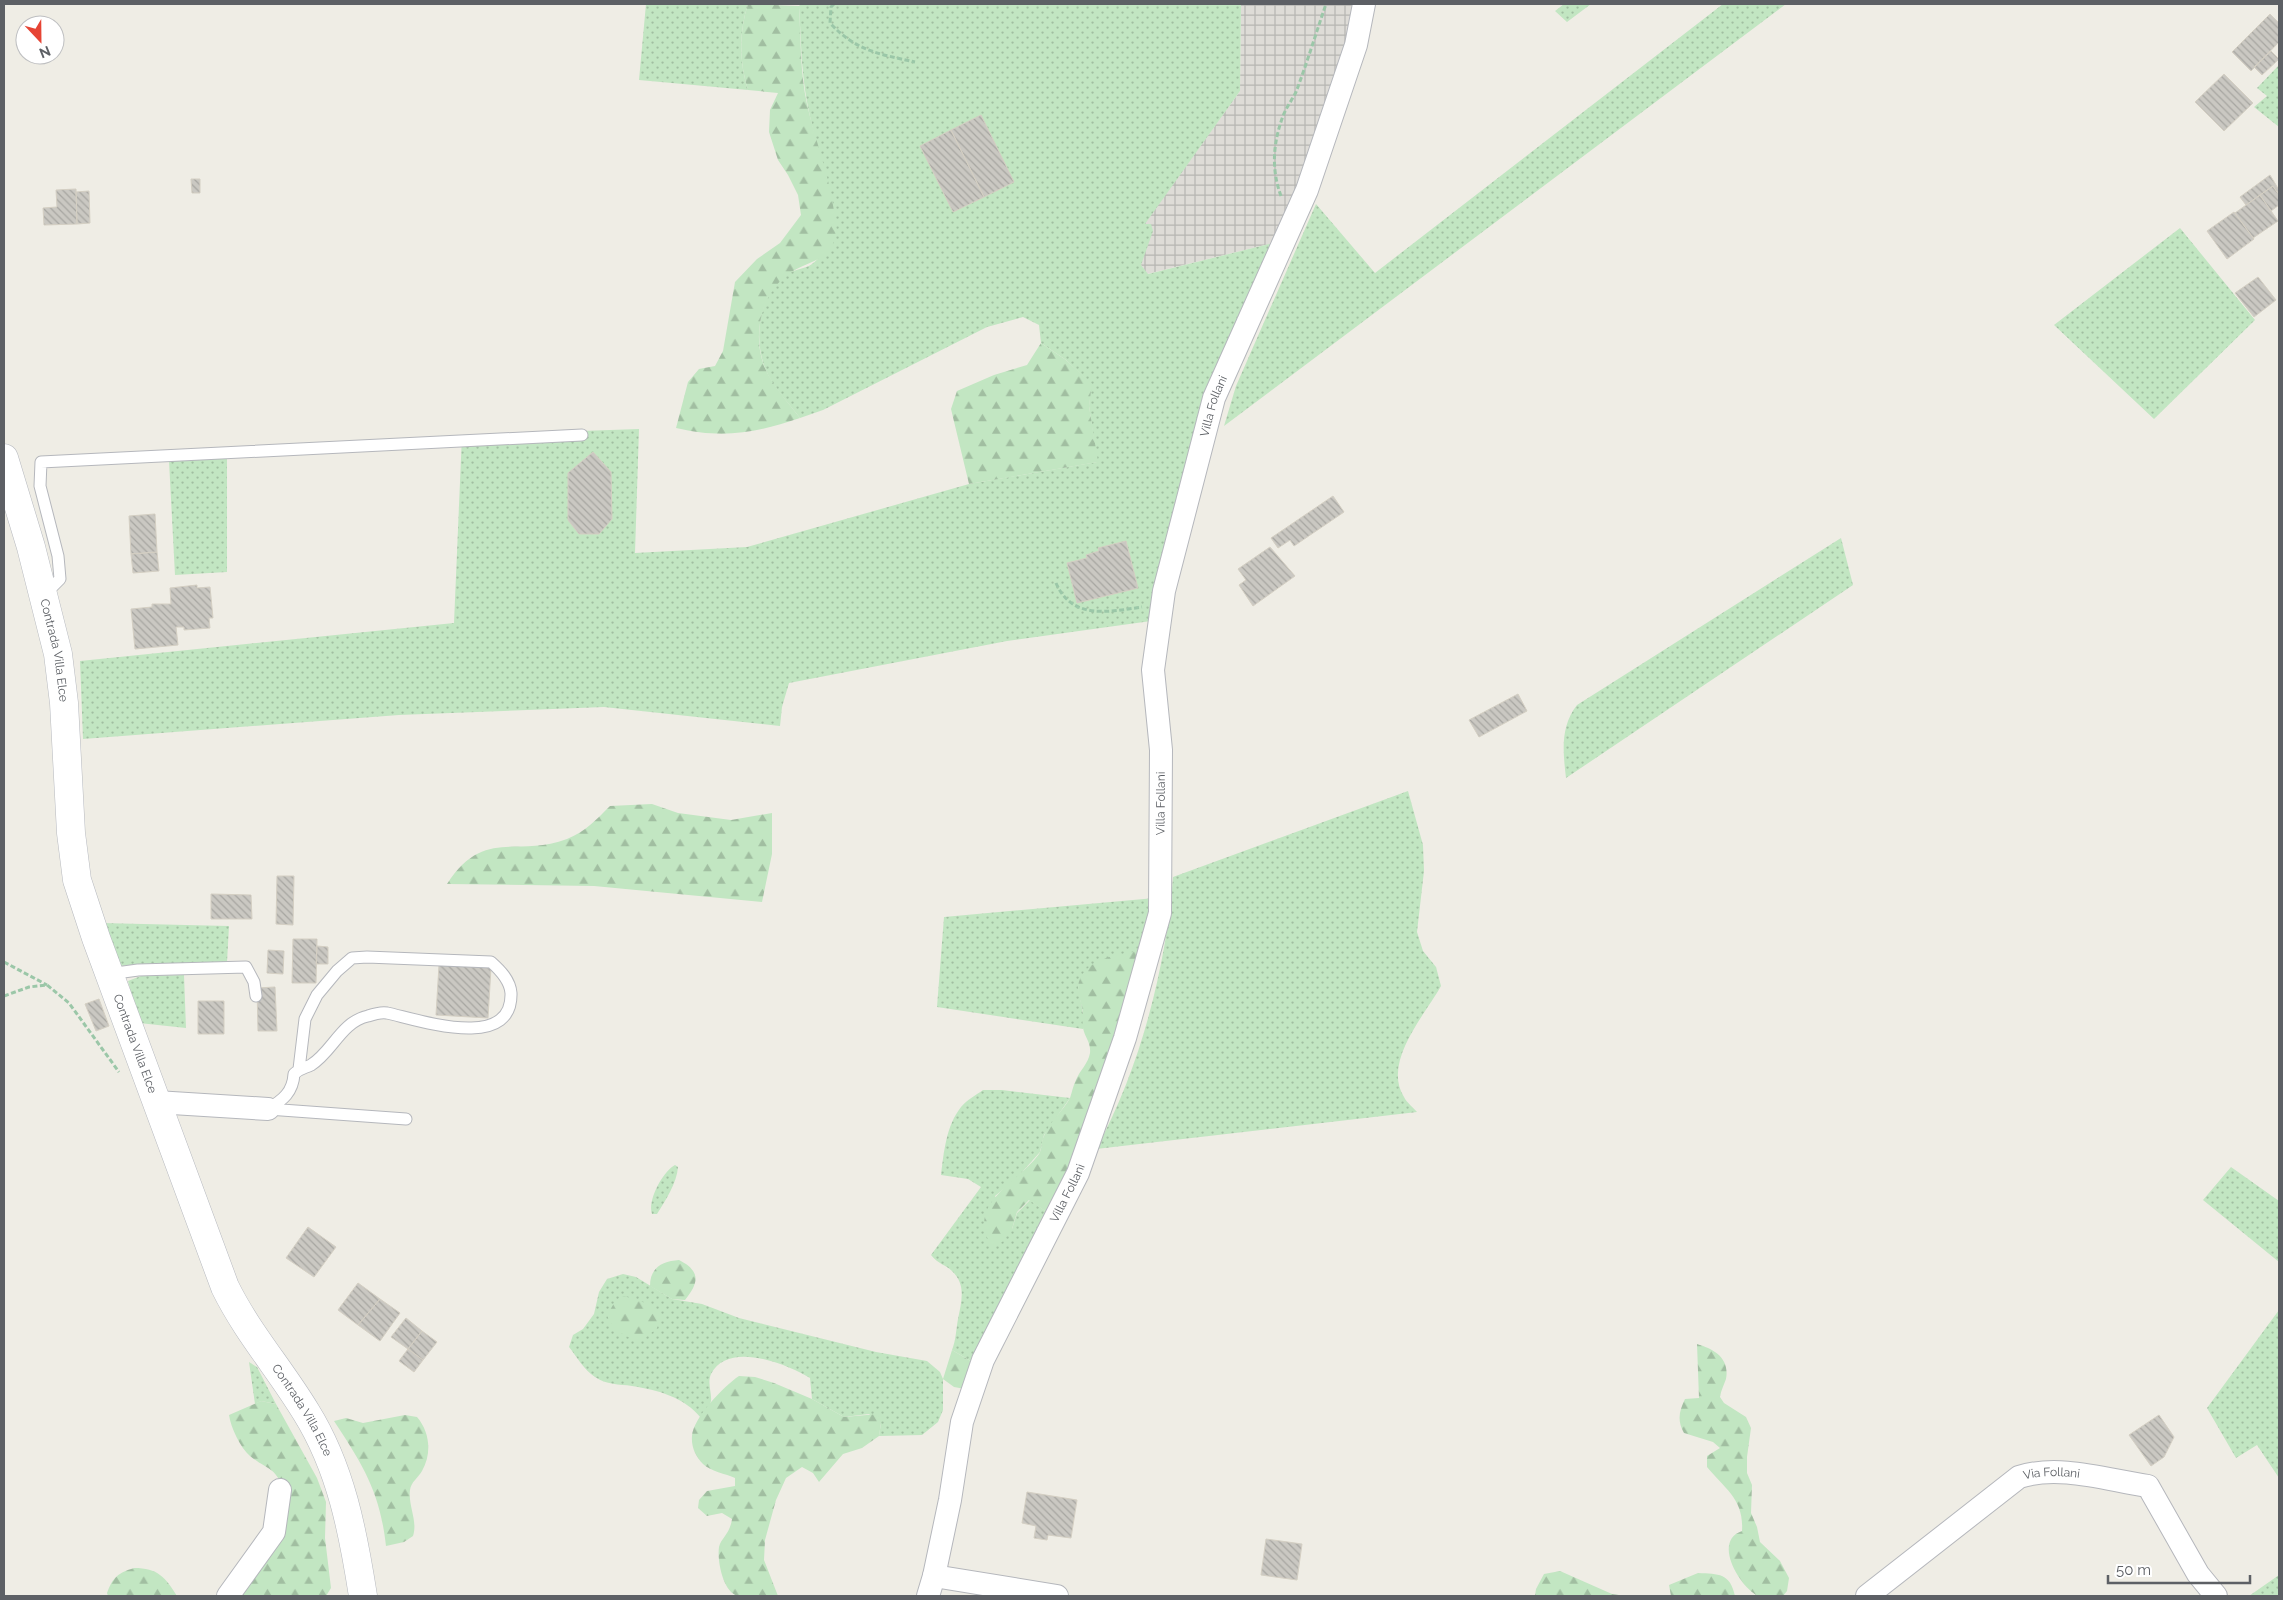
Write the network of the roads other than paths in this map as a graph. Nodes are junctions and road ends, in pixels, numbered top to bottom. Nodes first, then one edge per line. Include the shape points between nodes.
1 (1364, 4) edge
2 (582, 435) dead end
3 (4, 458) edge
4 (44, 595) junction
5 (109, 974) junction
6 (256, 996) dead end
7 (299, 1069) junction
8 (156, 1102) junction
9 (268, 1108) junction
10 (406, 1119) dead end
11 (280, 1490) dead end
12 (931, 1586) edge
13 (228, 1596) edge
14 (363, 1596) edge
15 (1057, 1596) edge
16 (1867, 1596) edge
17 (2216, 1596) edge

1 - 12 street, Villa Follani via 1356,45 1308,190 1214,398 1162,604 1153,670 1161,750 1160,913 1125,1038 1078,1173 983,1360 962,1422
2 - 4 lane via 41,462 40,486 58,556 60,579
3 - 4 main road, Contrada Villa Elce
4 - 5 main road, Contrada Villa Elce via 59,659 77,880
5 - 6 lane via 138,970 246,967 254,982
5 - 8 main road, Contrada Villa Elce
7 - 7 lane via 305,1019 317,995 352,958 491,962 503,973 511,992 509,1006 502,1017 488,1026 457,1029 385,1013 366,1016 345,1027 330,1048 310,1065
7 - 9 lane via 284,1099
8 - 9 street
8 - 14 main road, Contrada Villa Elce via 238,1315 307,1413 340,1482
9 - 10 lane
11 - 13 street via 274,1532
12 - 15 street
16 - 17 street, Via Follani via 2019,1477 2035,1472 2052,1472 2148,1486 2198,1574

